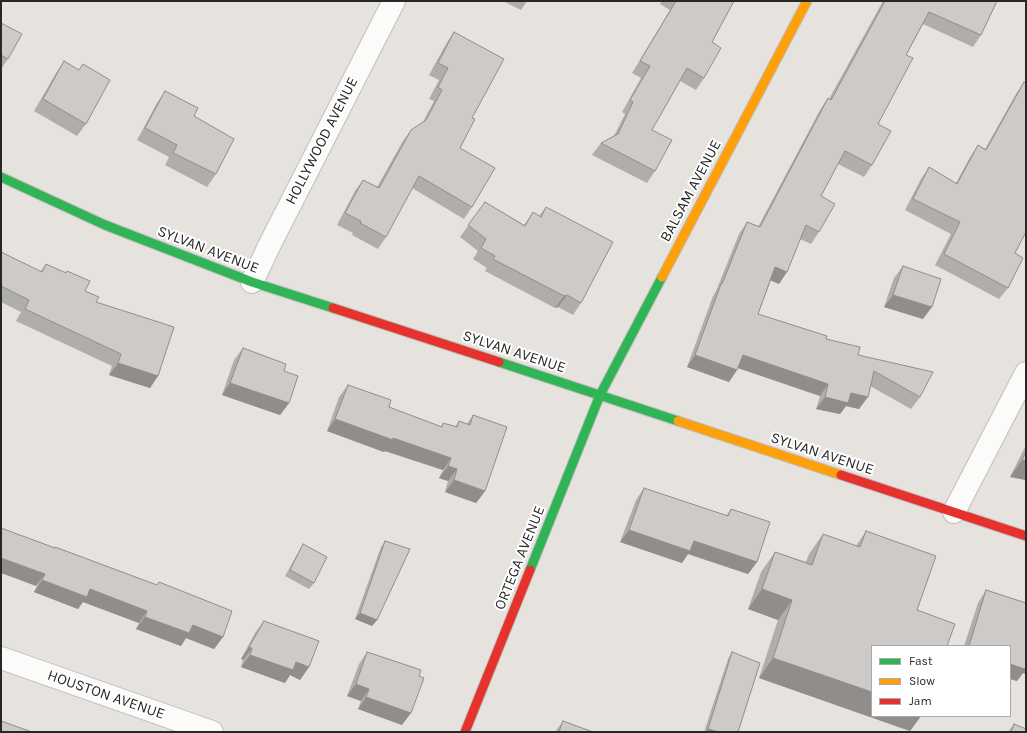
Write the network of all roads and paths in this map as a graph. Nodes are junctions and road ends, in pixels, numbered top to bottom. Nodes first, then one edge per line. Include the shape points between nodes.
1 (394, 1) edge
2 (807, 1) edge
3 (1, 177) edge
4 (252, 282) junction
5 (1026, 373) edge
6 (600, 395) junction
7 (954, 512) junction
8 (1026, 536) edge
9 (1, 658) edge
10 (212, 732) edge
11 (465, 732) edge

1 - 4 street, HOLLYWOOD AVENUE
2 - 6 street, BALSAM AVENUE
3 - 4 street, SYLVAN AVENUE via 105,225
4 - 6 street, SYLVAN AVENUE
5 - 7 street
6 - 7 street, SYLVAN AVENUE
6 - 11 street, ORTEGA AVENUE
7 - 8 street, SYLVAN AVENUE
9 - 10 street, HOUSTON AVENUE

